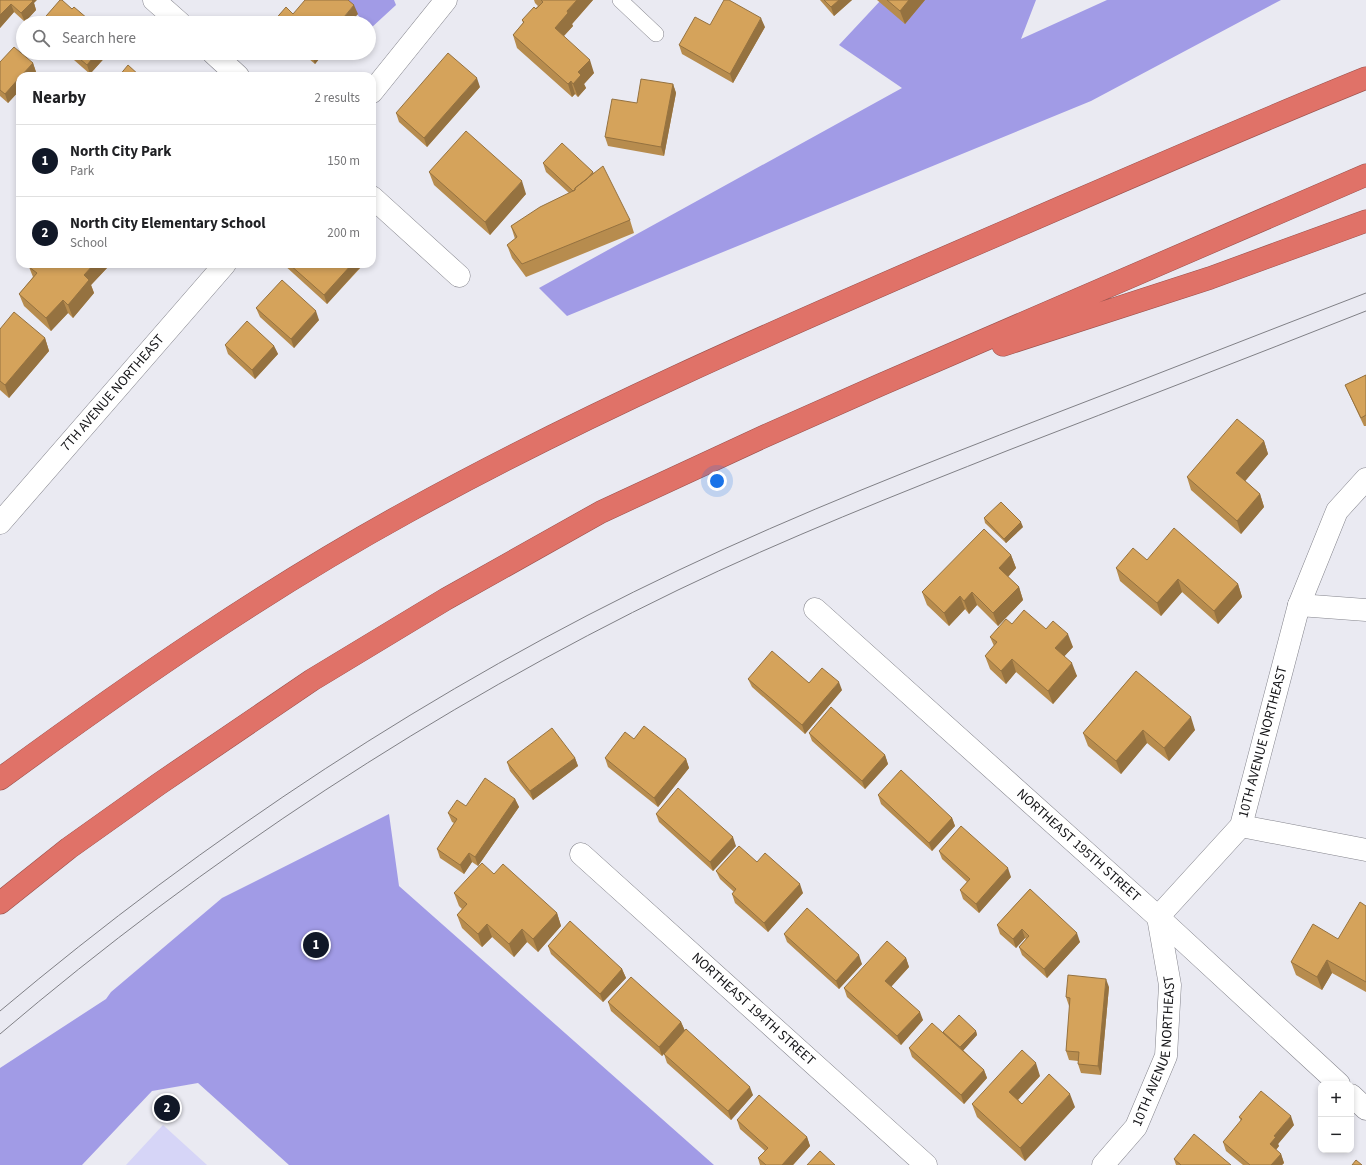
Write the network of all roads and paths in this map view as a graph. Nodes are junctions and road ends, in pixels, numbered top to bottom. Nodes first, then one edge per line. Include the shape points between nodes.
1 (154, 0) edge
2 (446, 0) edge
3 (620, 0) edge
4 (172, 16) edge
5 (656, 34) dead end
6 (221, 60) edge
7 (1366, 67) edge
8 (234, 72) edge
9 (1366, 78) edge
10 (376, 87) edge
11 (1280, 113) junction
12 (1366, 175) edge
13 (376, 201) edge
14 (1366, 221) edge
15 (222, 268) edge
16 (459, 276) dead end
17 (880, 384) junction
18 (1366, 479) edge
19 (0, 522) edge
20 (1299, 605) junction
21 (815, 609) dead end
22 (1366, 610) edge
23 (0, 779) edge
24 (1241, 826) junction
25 (1366, 850) edge
26 (581, 854) dead end
27 (0, 903) edge
28 (1158, 917) junction
29 (1336, 1081) edge
30 (1354, 1098) edge
31 (1366, 1109) edge
32 (926, 1165) edge
33 (1103, 1165) edge

1 - 4 street
2 - 10 street
3 - 5 lane
6 - 8 street
7 - 11 highway
9 - 11 highway
11 - 23 highway via 833,306 608,408 509,457 405,513 291,580 160,665
12 - 17 highway
13 - 16 street
14 - 17 highway via 1155,296
15 - 19 street, 7TH AVENUE NORTHEAST
17 - 27 highway via 601,512 446,599 312,680 158,784 69,848
18 - 20 street, 10TH AVENUE NORTHEAST via 1337,511
20 - 22 street
20 - 24 street, 10TH AVENUE NORTHEAST
21 - 28 street, NORTHEAST 195TH STREET
24 - 25 street
24 - 28 street, 10TH AVENUE NORTHEAST
26 - 32 street, NORTHEAST 194TH STREET
28 - 29 street, NORTHEAST 195TH STREET
28 - 33 street, 10TH AVENUE NORTHEAST via 1170,984 1166,1056 1136,1127
30 - 31 street

